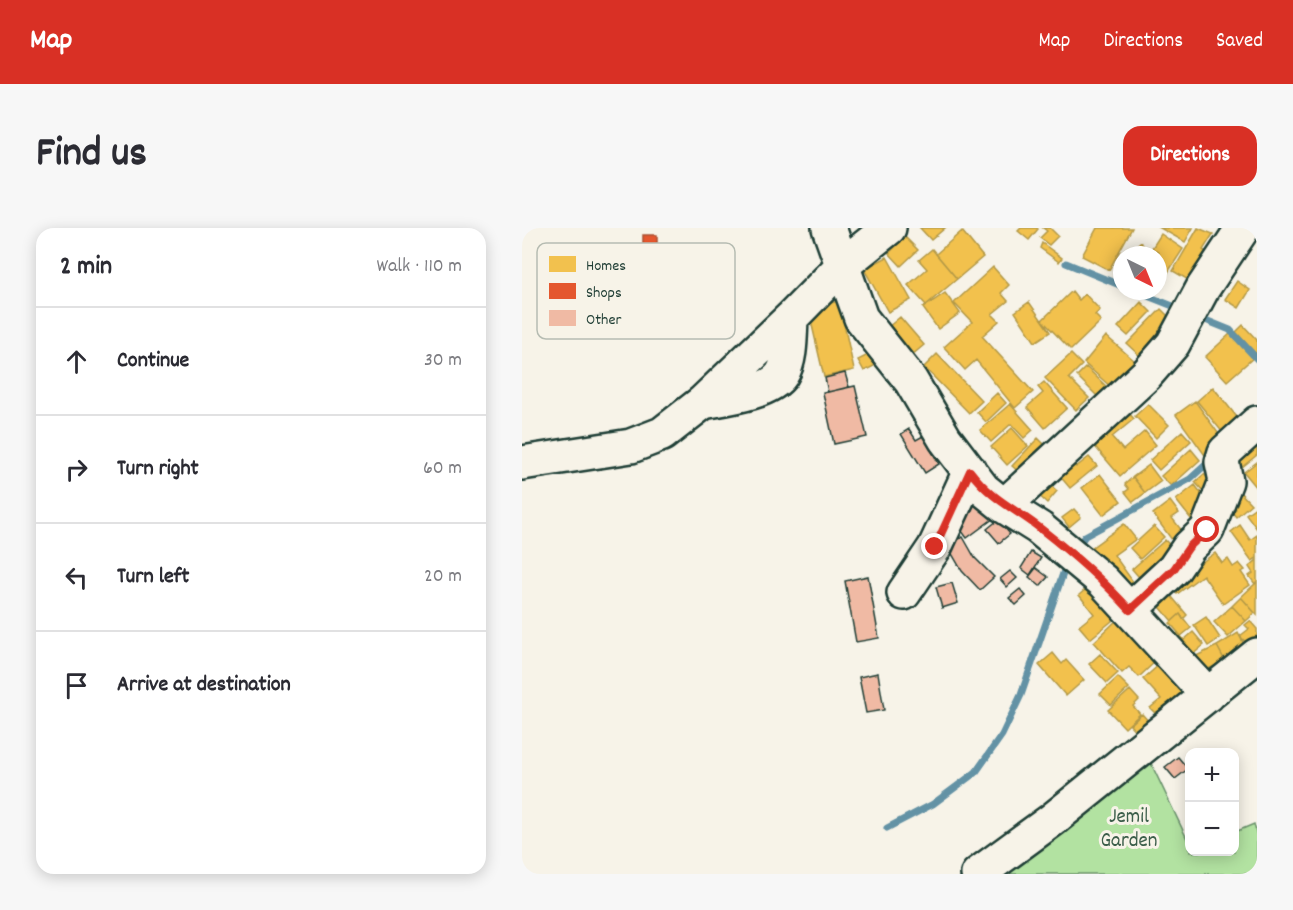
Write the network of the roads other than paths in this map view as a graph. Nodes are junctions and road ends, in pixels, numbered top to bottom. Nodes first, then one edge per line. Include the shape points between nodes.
1 (829, 228) edge
2 (889, 228) edge
3 (1243, 228) edge
4 (843, 264) junction
5 (1257, 423) edge
6 (522, 463) edge
7 (970, 471) junction
8 (1004, 506) junction
9 (904, 593) dead end
10 (1130, 610) junction
11 (1257, 655) edge
12 (1208, 694) junction
13 (978, 874) edge

1 - 4 street
2 - 4 street
3 - 8 street via 1173,344 1146,375
4 - 6 street via 703,402 662,434 631,446
4 - 7 street via 861,318 911,381 945,439
5 - 10 street via 1225,452 1222,462 1226,481 1207,530 1174,569
7 - 8 street via 983,489
7 - 9 street via 935,547
8 - 10 street via 1071,554
10 - 12 street
11 - 12 street
12 - 13 street via 1052,820

